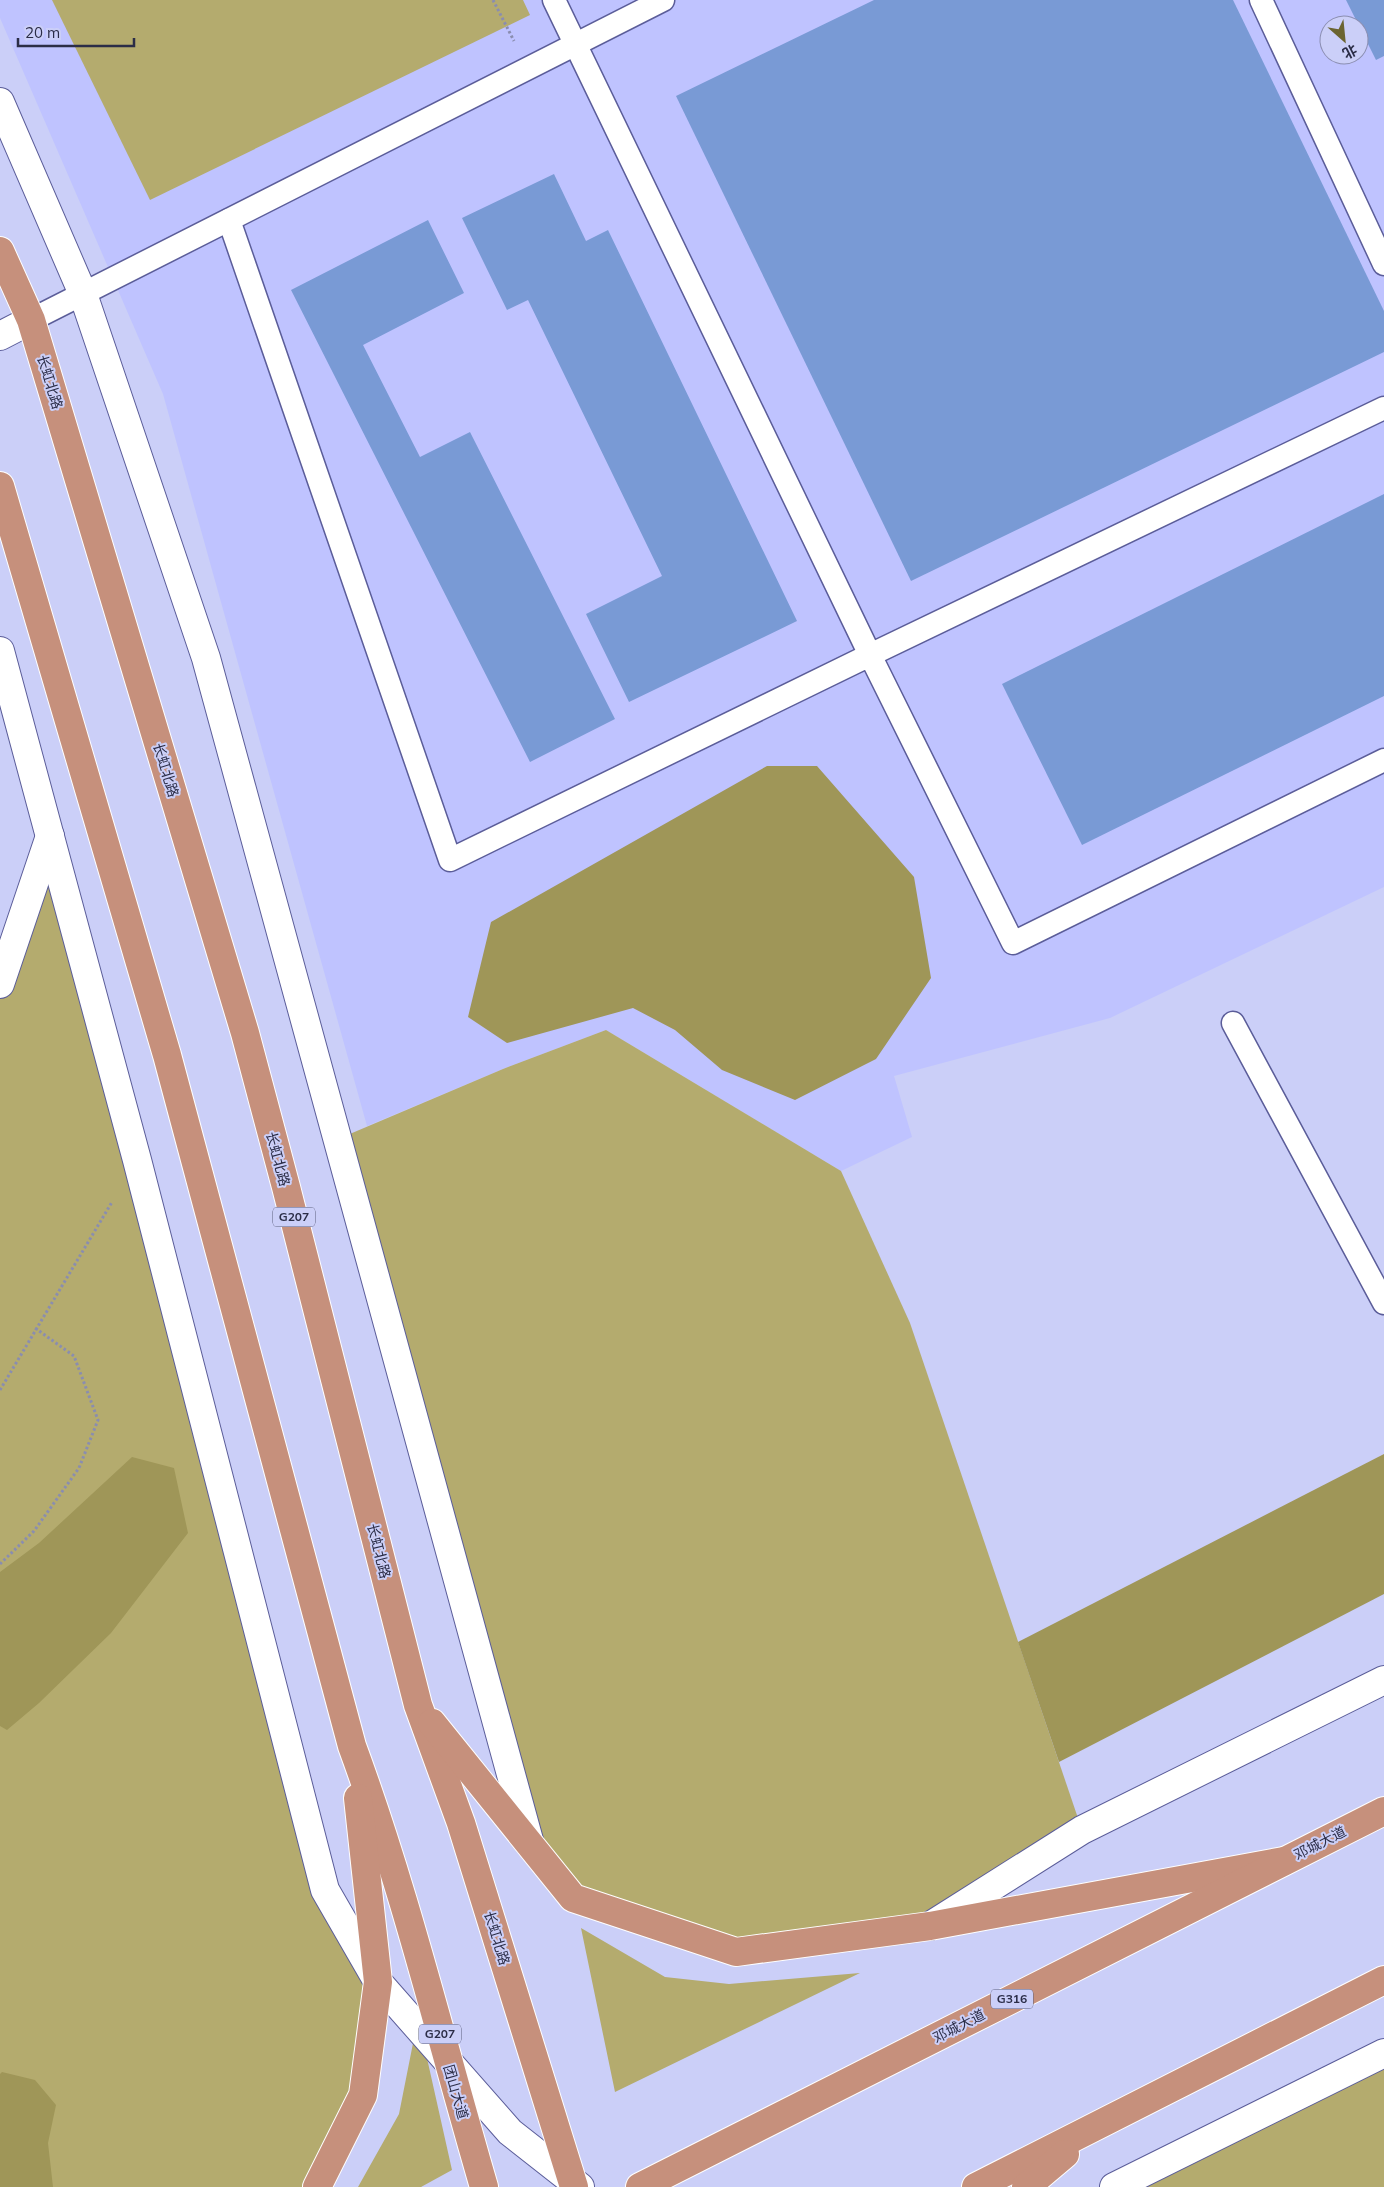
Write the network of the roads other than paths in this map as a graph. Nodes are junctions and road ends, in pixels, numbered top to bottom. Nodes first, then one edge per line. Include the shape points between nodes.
1 (554, 0) edge
2 (663, 0) edge
3 (1261, 0) edge
4 (576, 44) junction
5 (0, 102) edge
6 (229, 220) junction
7 (0, 251) edge
8 (1384, 264) edge
9 (6, 282) edge
10 (84, 294) junction
11 (31, 320) junction
12 (0, 336) edge
13 (1384, 408) edge
14 (0, 486) edge
15 (0, 651) edge
16 (870, 654) junction
17 (1384, 760) edge
18 (50, 836) junction
19 (0, 984) edge
20 (1233, 1023) dead end
21 (1384, 1304) edge
22 (1384, 1680) edge
23 (418, 1705) junction
24 (352, 1746) junction
25 (1384, 1811) edge
26 (530, 1844) junction
27 (1284, 1861) junction
28 (930, 1926) junction
29 (1384, 1980) edge
30 (378, 1982) junction
31 (1384, 2053) edge
32 (1097, 2126) junction
33 (317, 2187) edge
34 (484, 2187) edge
35 (574, 2187) edge
36 (580, 2187) edge
37 (640, 2187) edge
38 (976, 2187) edge
39 (1026, 2187) edge
40 (1114, 2187) edge

1 - 4 lane
2 - 4 lane
3 - 8 lane
4 - 6 lane
4 - 16 lane
5 - 10 street
6 - 10 lane
6 - 16 lane via 450,860
7 - 9 highway, 长虹北路 / G207
9 - 11 highway, 长虹北路 / G207
10 - 11 lane
10 - 26 street via 206,658
11 - 12 street
11 - 23 highway, 长虹北路 / G207 via 245,1033
13 - 16 lane
14 - 24 highway, G207 via 167,1055
15 - 18 street
16 - 17 lane via 1013,943
18 - 19 street
18 - 30 street via 326,1890
20 - 21 lane
22 - 28 street via 1082,1830
23 - 26 highway
23 - 35 highway, 长虹北路 / G207 via 462,1823
24 - 30 highway
24 - 34 highway, 团山大道 / G207 via 396,1881
25 - 27 highway, 邓城大道 / G316
26 - 28 highway via 573,1898 736,1952
27 - 28 highway
27 - 37 highway, 邓城大道 / G316
29 - 32 highway
30 - 33 highway via 363,2095
30 - 36 street via 510,2132
31 - 40 street
32 - 38 highway
32 - 39 highway

